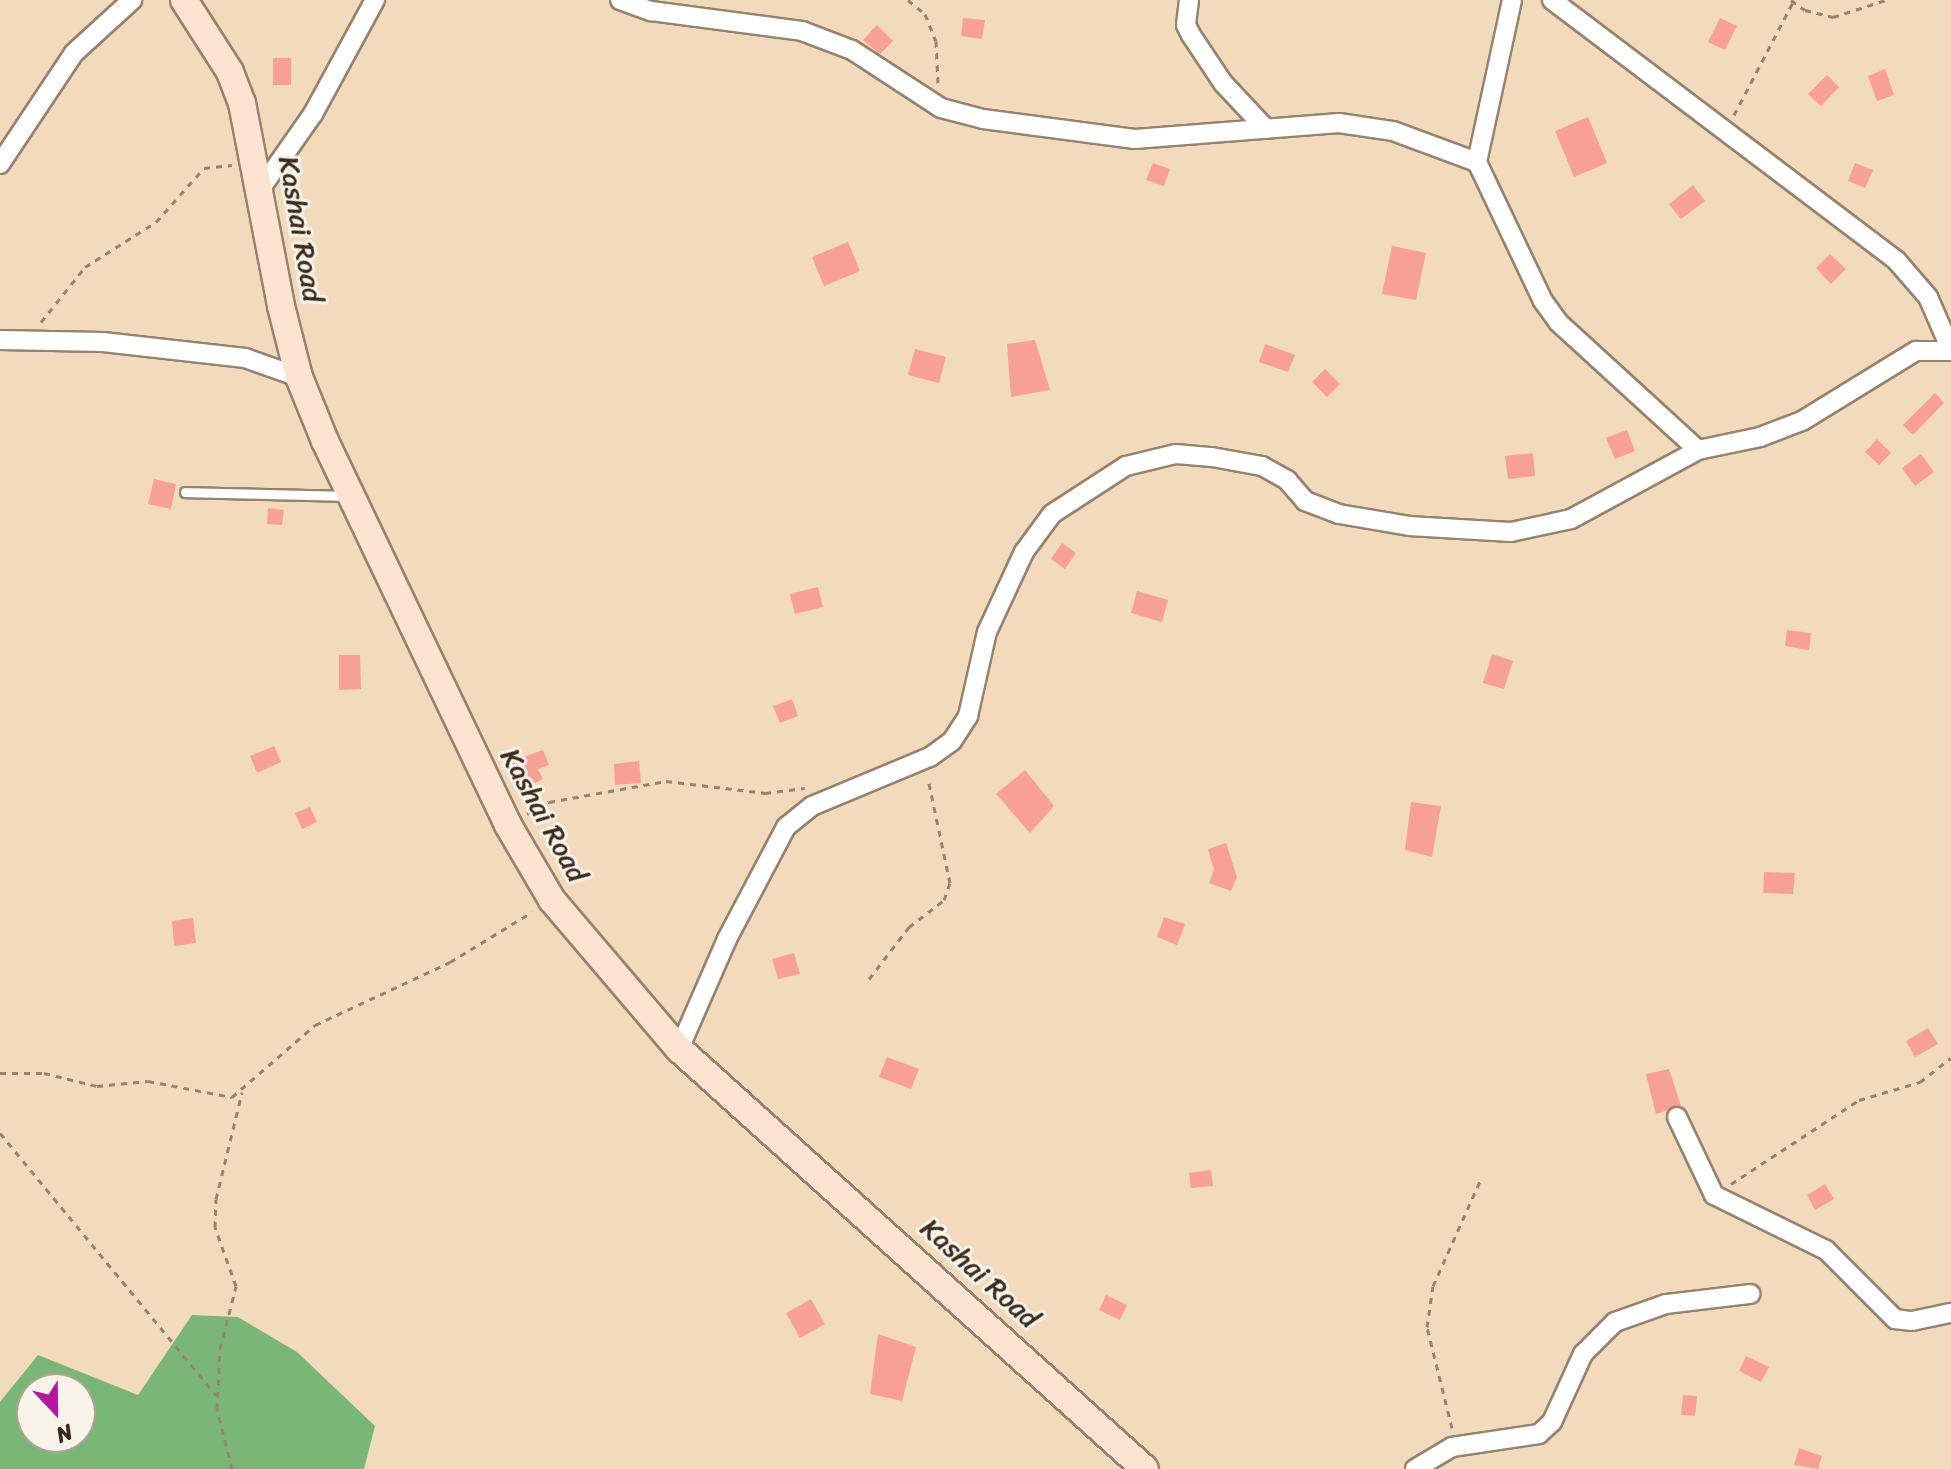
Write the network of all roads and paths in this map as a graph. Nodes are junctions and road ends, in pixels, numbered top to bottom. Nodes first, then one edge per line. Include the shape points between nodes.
1 (132, 0) edge
2 (184, 0) edge
3 (375, 0) edge
4 (620, 0) edge
5 (908, 0) edge
6 (1189, 0) edge
7 (1512, 0) edge
8 (1552, 0) edge
9 (1886, 0) edge
10 (1792, 1) edge
11 (941, 108) junction
12 (1266, 129) junction
13 (1726, 129) junction
14 (1477, 162) junction
15 (0, 164) edge
16 (257, 185) junction
17 (0, 340) edge
18 (26, 341) junction
19 (1951, 351) edge
20 (299, 377) junction
21 (1698, 450) junction
22 (185, 492) dead end
23 (353, 496) junction
24 (923, 760) junction
25 (818, 786) dead end
26 (508, 825) junction
27 (552, 900) junction
28 (869, 979) dead end
29 (679, 1049) junction
30 (1951, 1058) edge
31 (0, 1073) edge
32 (242, 1092) junction
33 (1677, 1117) dead end
34 (0, 1133) edge
35 (1480, 1181) dead end
36 (1714, 1195) junction
37 (1750, 1294) dead end
38 (1951, 1313) edge
39 (217, 1396) junction
40 (1435, 1454) junction
41 (232, 1469) edge
42 (1145, 1469) edge
43 (1415, 1469) edge

1 - 15 street via 74,53
2 - 16 street, Kashai Road via 238,92
3 - 16 street via 313,114
4 - 11 street via 651,11 802,31 852,50
5 - 11 path via 925,14 936,41
6 - 12 street via 1186,25 1191,35 1223,83
7 - 14 street
8 - 13 street
9 - 10 path via 1833,17
10 - 13 path
11 - 12 street via 983,119 1135,139
12 - 14 street via 1352,125 1436,144
13 - 19 street via 1896,260 1928,297
14 - 21 street via 1543,301 1559,323
16 - 18 path via 226,163 204,168 156,222 66,285
16 - 20 street, Kashai Road
17 - 18 street
18 - 20 street via 103,342 245,358
19 - 21 street via 1916,351 1802,421 1760,437
20 - 23 street, Kashai Road
21 - 24 street via 1606,505 1511,532 1409,526 1339,514 1305,501 1287,480 1262,466 1212,457 1176,454 1126,466 1052,514 1037,532 987,632 968,716 952,741
22 - 23 lane
23 - 26 street, Kashai Road
24 - 28 path via 950,883 944,900 909,927
24 - 29 street via 812,806 786,827 727,939
25 - 26 path via 765,793 666,781 549,802
26 - 27 street, Kashai Road
27 - 29 street, Kashai Road
27 - 32 path via 450,962 307,1030
29 - 42 street, Kashai Road
30 - 36 path via 1920,1082 1859,1100
31 - 32 path via 44,1073 97,1086 148,1081 222,1097
32 - 39 path via 216,1199 215,1227 236,1286 220,1349
33 - 36 street
34 - 39 path
35 - 40 path via 1433,1286 1427,1340 1452,1423 1451,1436
36 - 38 street via 1826,1250 1895,1319
37 - 40 street via 1666,1304 1615,1322 1583,1354 1552,1422 1539,1434
39 - 41 path
40 - 43 street

